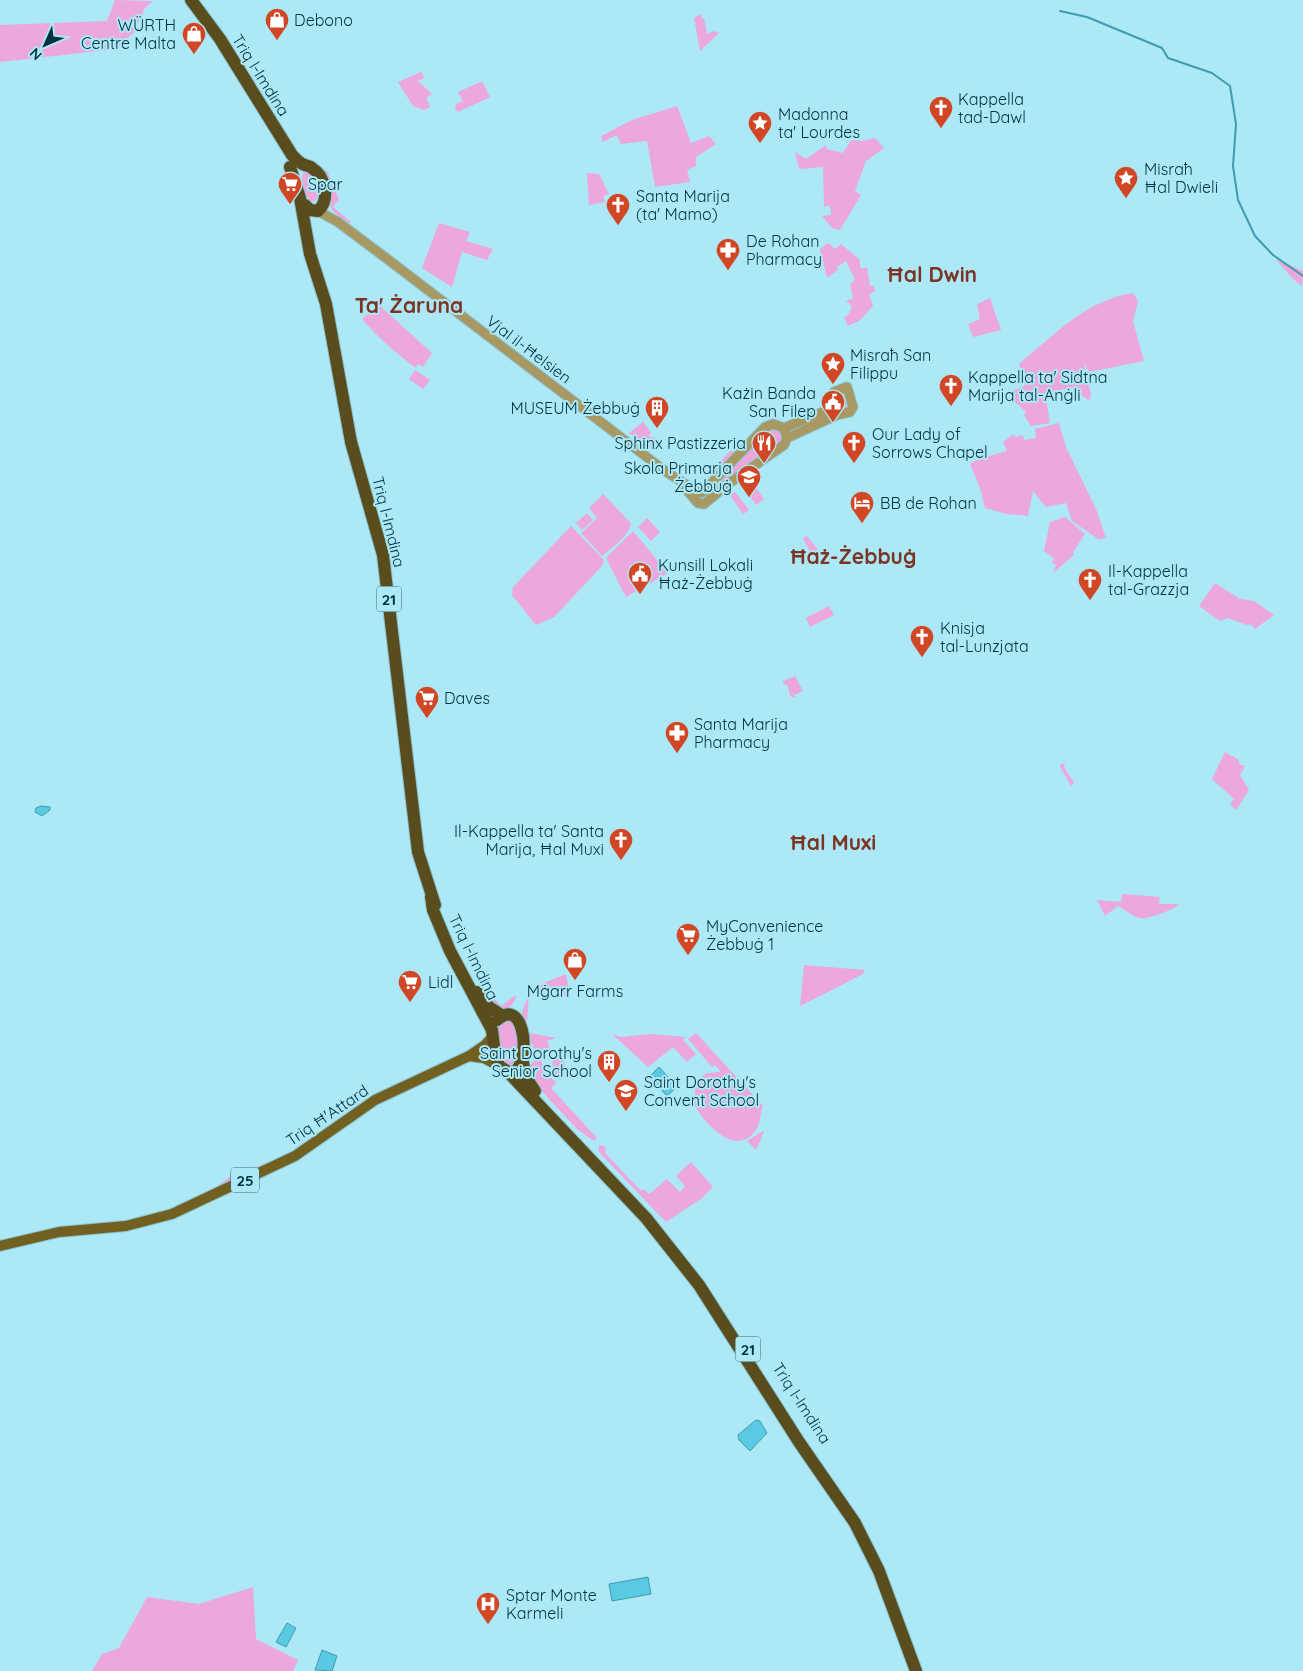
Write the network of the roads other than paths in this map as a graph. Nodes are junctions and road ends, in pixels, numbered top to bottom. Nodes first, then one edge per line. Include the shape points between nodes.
1 (181, 0) edge
2 (191, 0) edge
3 (305, 165) junction
4 (293, 172) junction
5 (326, 199) junction
6 (312, 209) junction
7 (338, 222) junction
8 (304, 230) junction
9 (326, 304) junction
10 (784, 428) junction
11 (787, 438) junction
12 (699, 495) junction
13 (432, 897) junction
14 (503, 1016) junction
15 (492, 1033) junction
16 (469, 1056) junction
17 (523, 1062) junction
18 (503, 1068) junction
19 (0, 1246) edge
20 (916, 1671) edge
21 (924, 1671) edge

1 - 4 highway, Triq l-Imdina via 215,46
2 - 3 highway, Triq l-Imdina via 220,39 292,155
3 - 4 highway
3 - 5 highway, Triq l-Imdina via 319,175
4 - 6 highway, Triq l-Imdina
4 - 8 highway, Triq l-Imdina
5 - 6 highway, Triq l-Imdina
5 - 7 street, Vjal il-Ħelsien
6 - 7 street, Vjal il-Ħelsien
6 - 8 highway, Triq l-Imdina / 21
6 - 9 highway, Triq l-Imdina / 21 via 309,226
7 - 12 street, Vjal il-Ħelsien
8 - 9 highway, Triq l-Imdina / 21
9 - 13 highway, Triq l-Imdina / 21 via 351,442 383,554 418,852
10 - 11 street
10 - 11 street via 830,409 834,392 847,387 853,405 850,412
10 - 12 street via 773,424 765,427
11 - 12 street via 784,445 703,504
13 - 14 highway, Triq l-Imdina / 21 via 470,982 490,1007
13 - 15 highway, Triq l-Imdina / 21 via 433,910 450,952
14 - 15 highway, Triq l-Imdina
14 - 17 highway, Triq l-Imdina / 21 via 515,1016 521,1026
15 - 16 main road, Triq Ħ'Attard / 25 via 485,1045
15 - 18 highway, Triq l-Imdina / 21
16 - 18 main road via 484,1058
16 - 19 main road, Triq Ħ'Attard / 25 via 375,1100 295,1156 172,1214 126,1226 59,1232
17 - 18 highway via 517,1069
17 - 21 highway, Triq l-Imdina / 21 via 530,1086 690,1260 787,1412 862,1520 885,1568
18 - 20 highway, Triq l-Imdina / 21 via 646,1218 700,1285 799,1442 855,1523 879,1571

